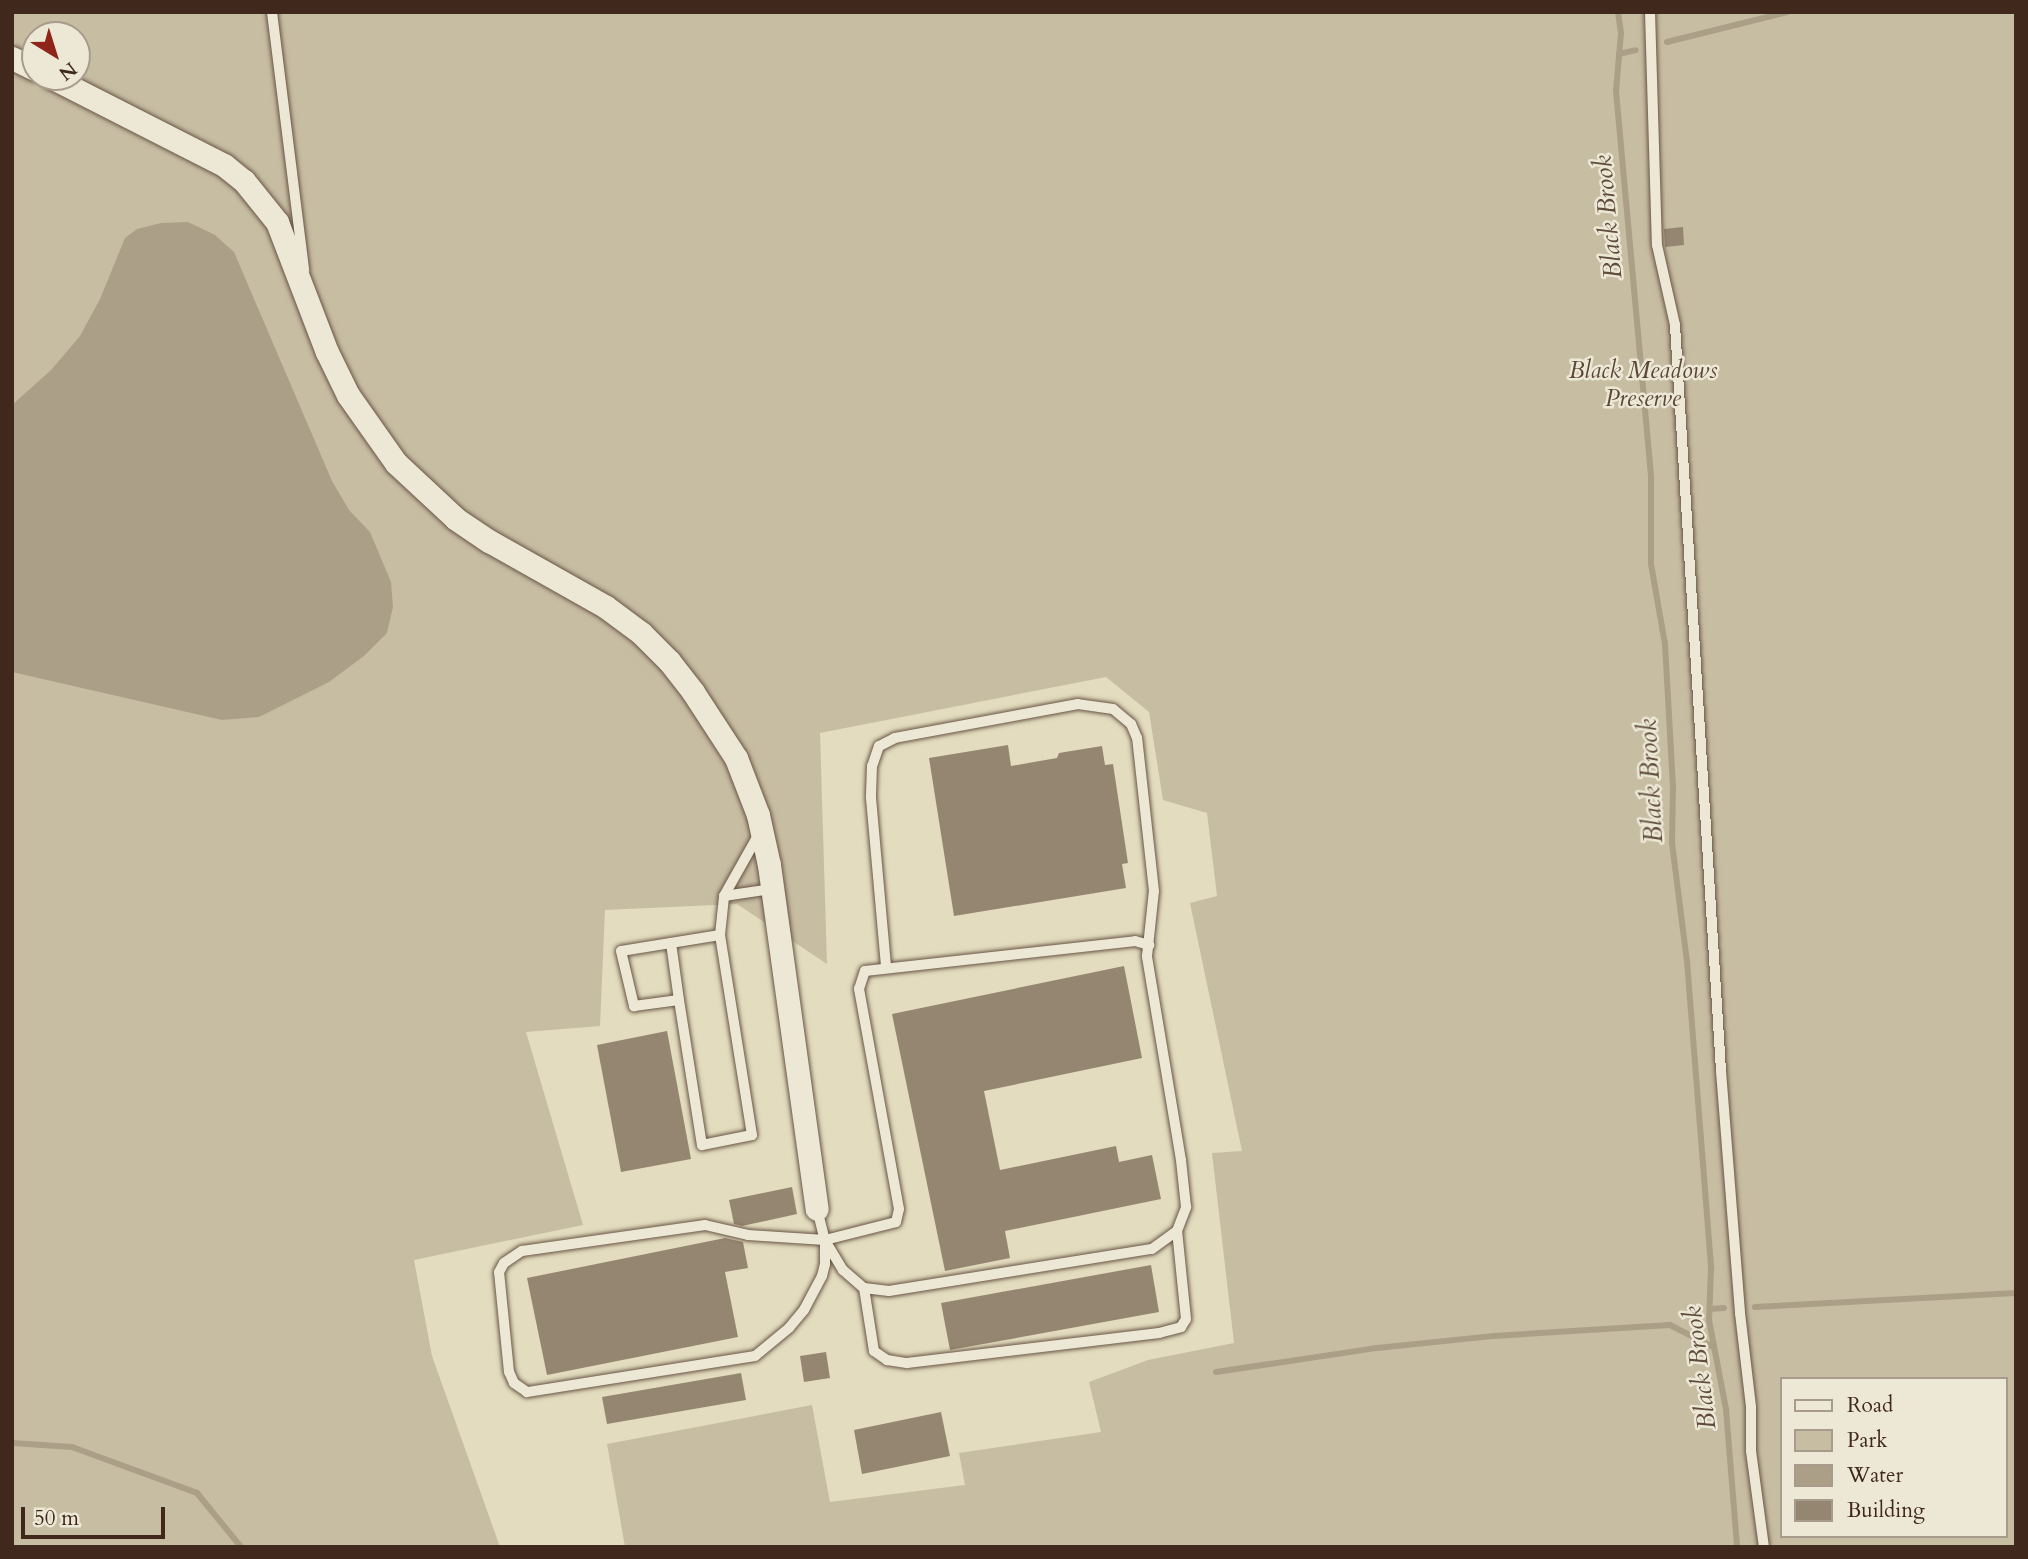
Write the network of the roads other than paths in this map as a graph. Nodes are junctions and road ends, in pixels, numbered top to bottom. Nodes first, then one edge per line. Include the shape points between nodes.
1 (272, 12) edge
2 (1650, 12) edge
3 (79, 91) edge
4 (309, 302) junction
5 (761, 829) junction
6 (772, 889) junction
7 (724, 896) junction
8 (720, 935) junction
9 (671, 943) junction
10 (1149, 945) junction
11 (886, 967) junction
12 (679, 1000) junction
13 (817, 1209) joint
14 (1177, 1231) junction
15 (825, 1240) junction
16 (864, 1288) junction
17 (1764, 1547) edge

1 - 4 lane
2 - 17 lane via 1657,245 1675,325 1721,1071 1751,1406 1751,1451
3 - 4 street via 224,165 244,181 277,222
4 - 5 street via 348,395 371,432 423,491 489,541 606,607 669,661 736,758
5 - 6 street
5 - 7 lane
6 - 7 lane
6 - 13 street
7 - 8 lane
8 - 9 lane
8 - 12 lane via 752,1135 702,1145
9 - 12 lane
9 - 12 lane via 621,951 634,1006
10 - 11 lane via 1135,941
10 - 11 lane via 1154,891 1137,738 1131,724 1113,709 1078,704 895,738 878,746 871,798
10 - 14 lane via 1147,956 1183,1171 1186,1207
11 - 15 lane via 865,971 859,989 899,1218 892,1225
13 - 15 lane
14 - 16 lane via 1152,1249 889,1291
14 - 16 lane via 1186,1319 1181,1327 1160,1333 907,1363 887,1360 874,1351
15 - 15 lane via 825,1264 815,1292 789,1328 755,1356 527,1392 514,1383 509,1372 499,1272 522,1251 705,1225 748,1235
15 - 16 lane via 842,1270

